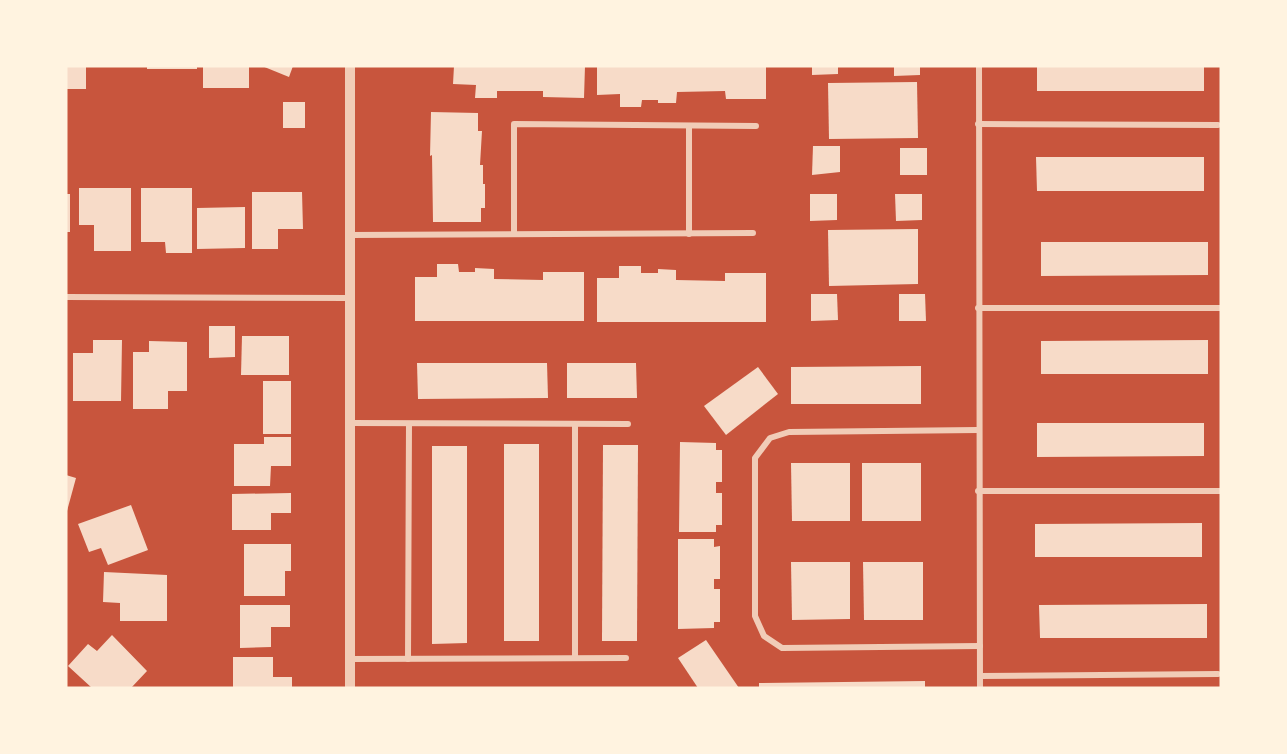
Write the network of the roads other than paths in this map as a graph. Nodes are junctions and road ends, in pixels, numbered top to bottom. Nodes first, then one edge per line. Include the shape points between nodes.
1 (350, 66) edge
2 (979, 66) edge
3 (978, 124) junction
4 (1218, 124) dead end
5 (689, 126) junction
6 (756, 126) dead end
7 (753, 233) dead end
8 (514, 234) junction
9 (689, 234) junction
10 (350, 235) junction
11 (66, 297) edge
12 (350, 298) junction
13 (978, 308) junction
14 (1220, 308) dead end
15 (350, 423) junction
16 (409, 424) junction
17 (575, 424) junction
18 (628, 424) dead end
19 (978, 430) junction
20 (978, 491) junction
21 (1220, 491) edge
22 (980, 646) junction
23 (575, 658) junction
24 (626, 658) dead end
25 (350, 659) junction
26 (408, 659) junction
27 (1218, 674) dead end
28 (980, 676) junction
29 (350, 688) edge
30 (980, 688) edge

1 - 10 street
2 - 3 street
3 - 4 street
3 - 13 street
5 - 6 street
5 - 8 street via 514,124
5 - 9 street
7 - 9 street
8 - 9 street
8 - 10 street
10 - 12 street
11 - 12 street
12 - 15 street
13 - 14 street
13 - 19 street
15 - 16 street
15 - 25 street
16 - 17 street
16 - 26 street
17 - 18 street
17 - 23 street
19 - 20 street
19 - 22 street via 789,432 770,438 755,458 755,616 764,636 782,648
20 - 21 street
20 - 22 street
22 - 28 street
23 - 24 street
23 - 26 street
25 - 26 street
25 - 29 street
27 - 28 street
28 - 30 street

